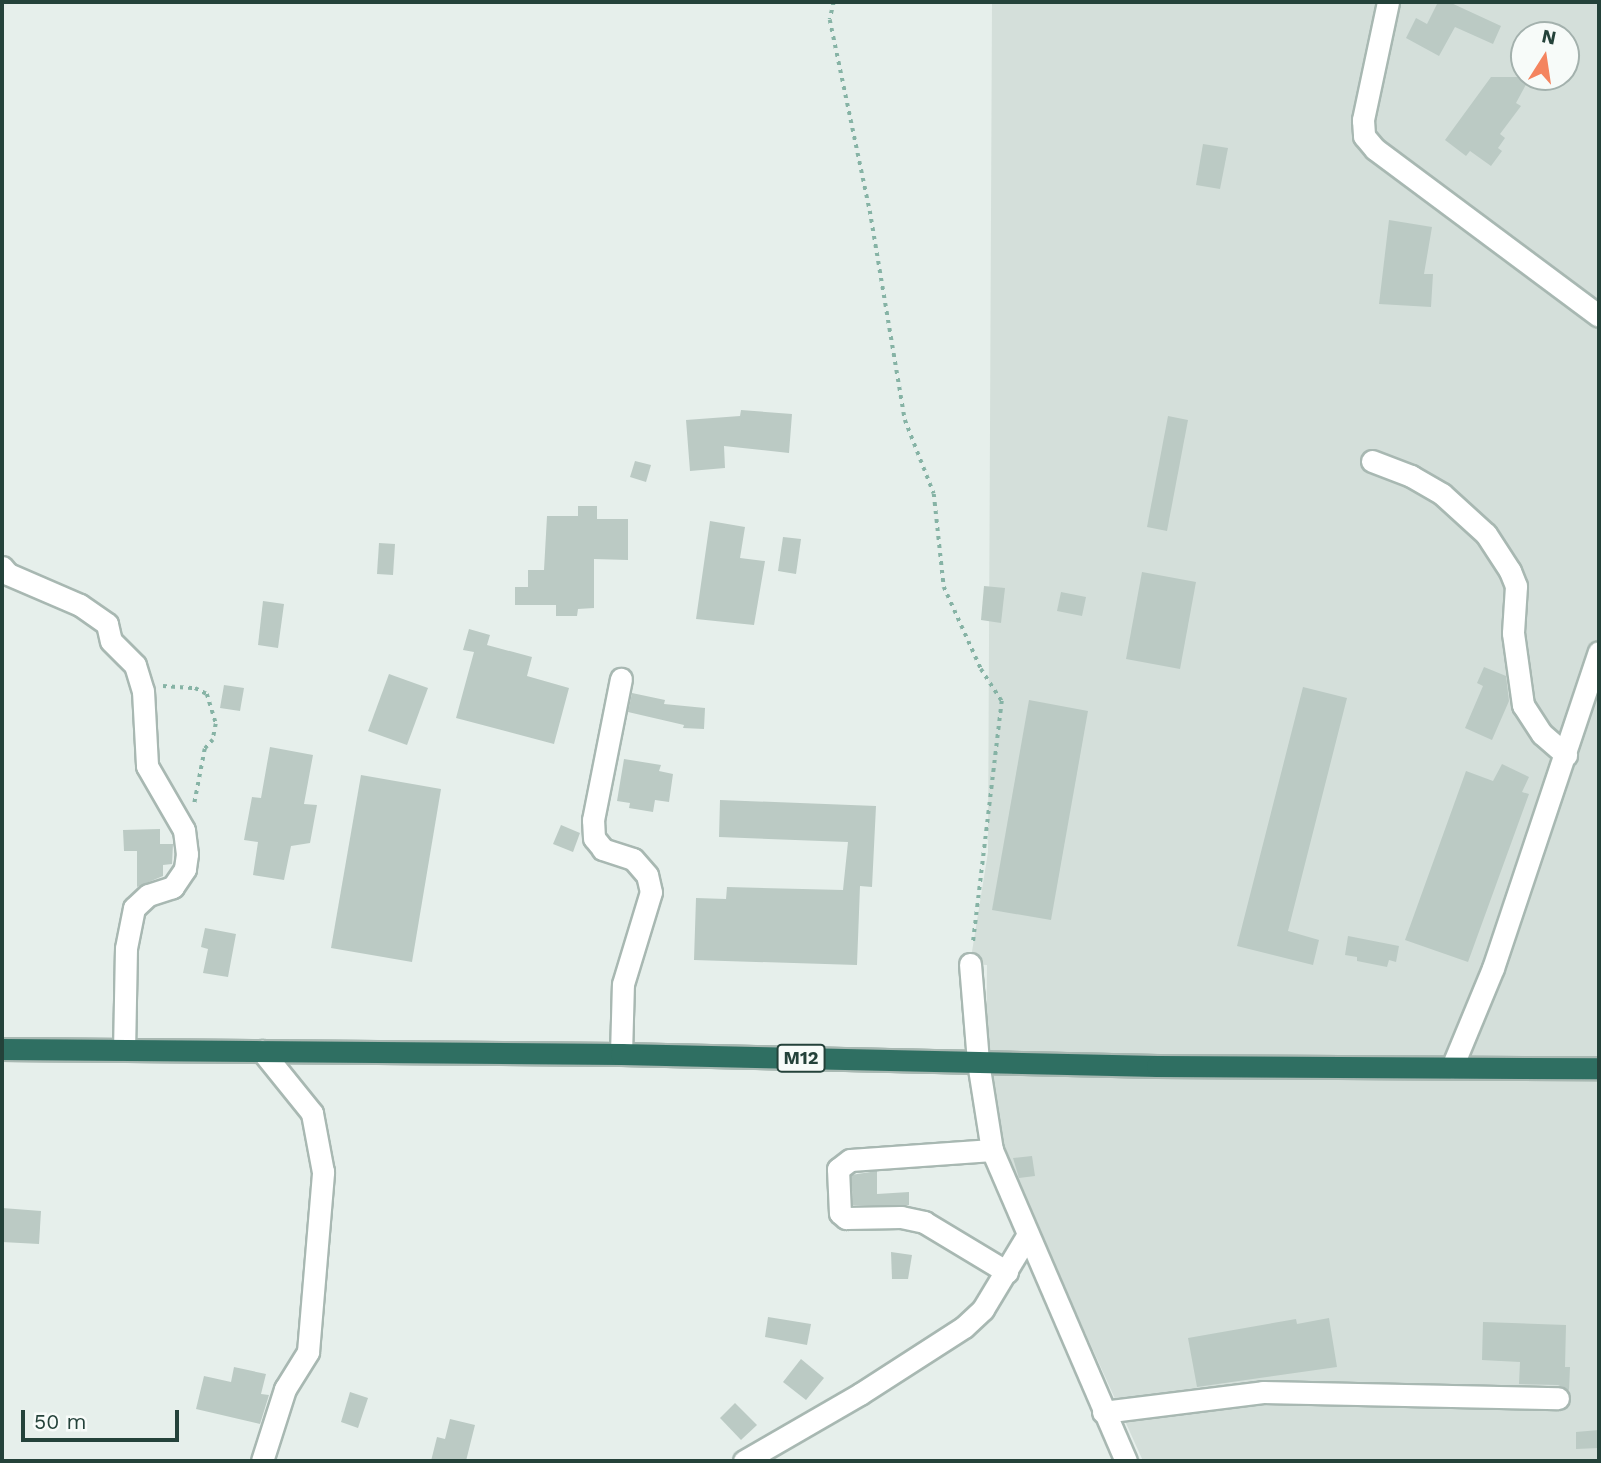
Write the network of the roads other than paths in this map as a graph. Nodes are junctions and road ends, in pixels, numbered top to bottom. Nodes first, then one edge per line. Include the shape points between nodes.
1 (1388, 2) edge
2 (1599, 316) edge
3 (1371, 461) dead end
4 (2, 567) edge
5 (1599, 652) edge
6 (621, 679) dead end
7 (1566, 755) junction
8 (970, 964) road end
9 (2, 1049) edge
10 (124, 1050) junction
11 (262, 1051) junction
12 (621, 1054) junction
13 (978, 1062) junction
14 (1452, 1067) junction
15 (1599, 1068) edge
16 (992, 1150) junction
17 (1027, 1236) junction
18 (1007, 1272) junction
19 (1558, 1398) dead end
20 (1103, 1412) junction
21 (262, 1461) edge
22 (744, 1461) edge
23 (1126, 1461) edge

1 - 2 street via 1363,120 1364,135 1375,149
3 - 7 street via 1442,494 1486,534 1498,552 1516,586 1513,633 1523,705 1531,721
4 - 10 street via 8,574 80,605 107,624 111,641 135,665 141,684 147,766 184,830 185,869 173,887 148,895 134,908 126,948
5 - 7 street
6 - 12 street via 593,820 594,838 603,849 633,859 647,875 651,892 623,984
7 - 14 street via 1493,968
8 - 13 street
9 - 10 highway, M12
10 - 11 highway, M12
11 - 12 highway, M12
11 - 21 street via 312,1113 323,1172 309,1352 285,1389
12 - 13 highway, M12
13 - 14 highway, M12
13 - 16 street
14 - 15 highway, M12
16 - 17 street
16 - 18 street via 850,1160 838,1169 840,1213 846,1218 901,1217 924,1222
17 - 18 street
17 - 20 street
18 - 22 street via 964,1327
19 - 20 street via 1263,1392
20 - 23 street

